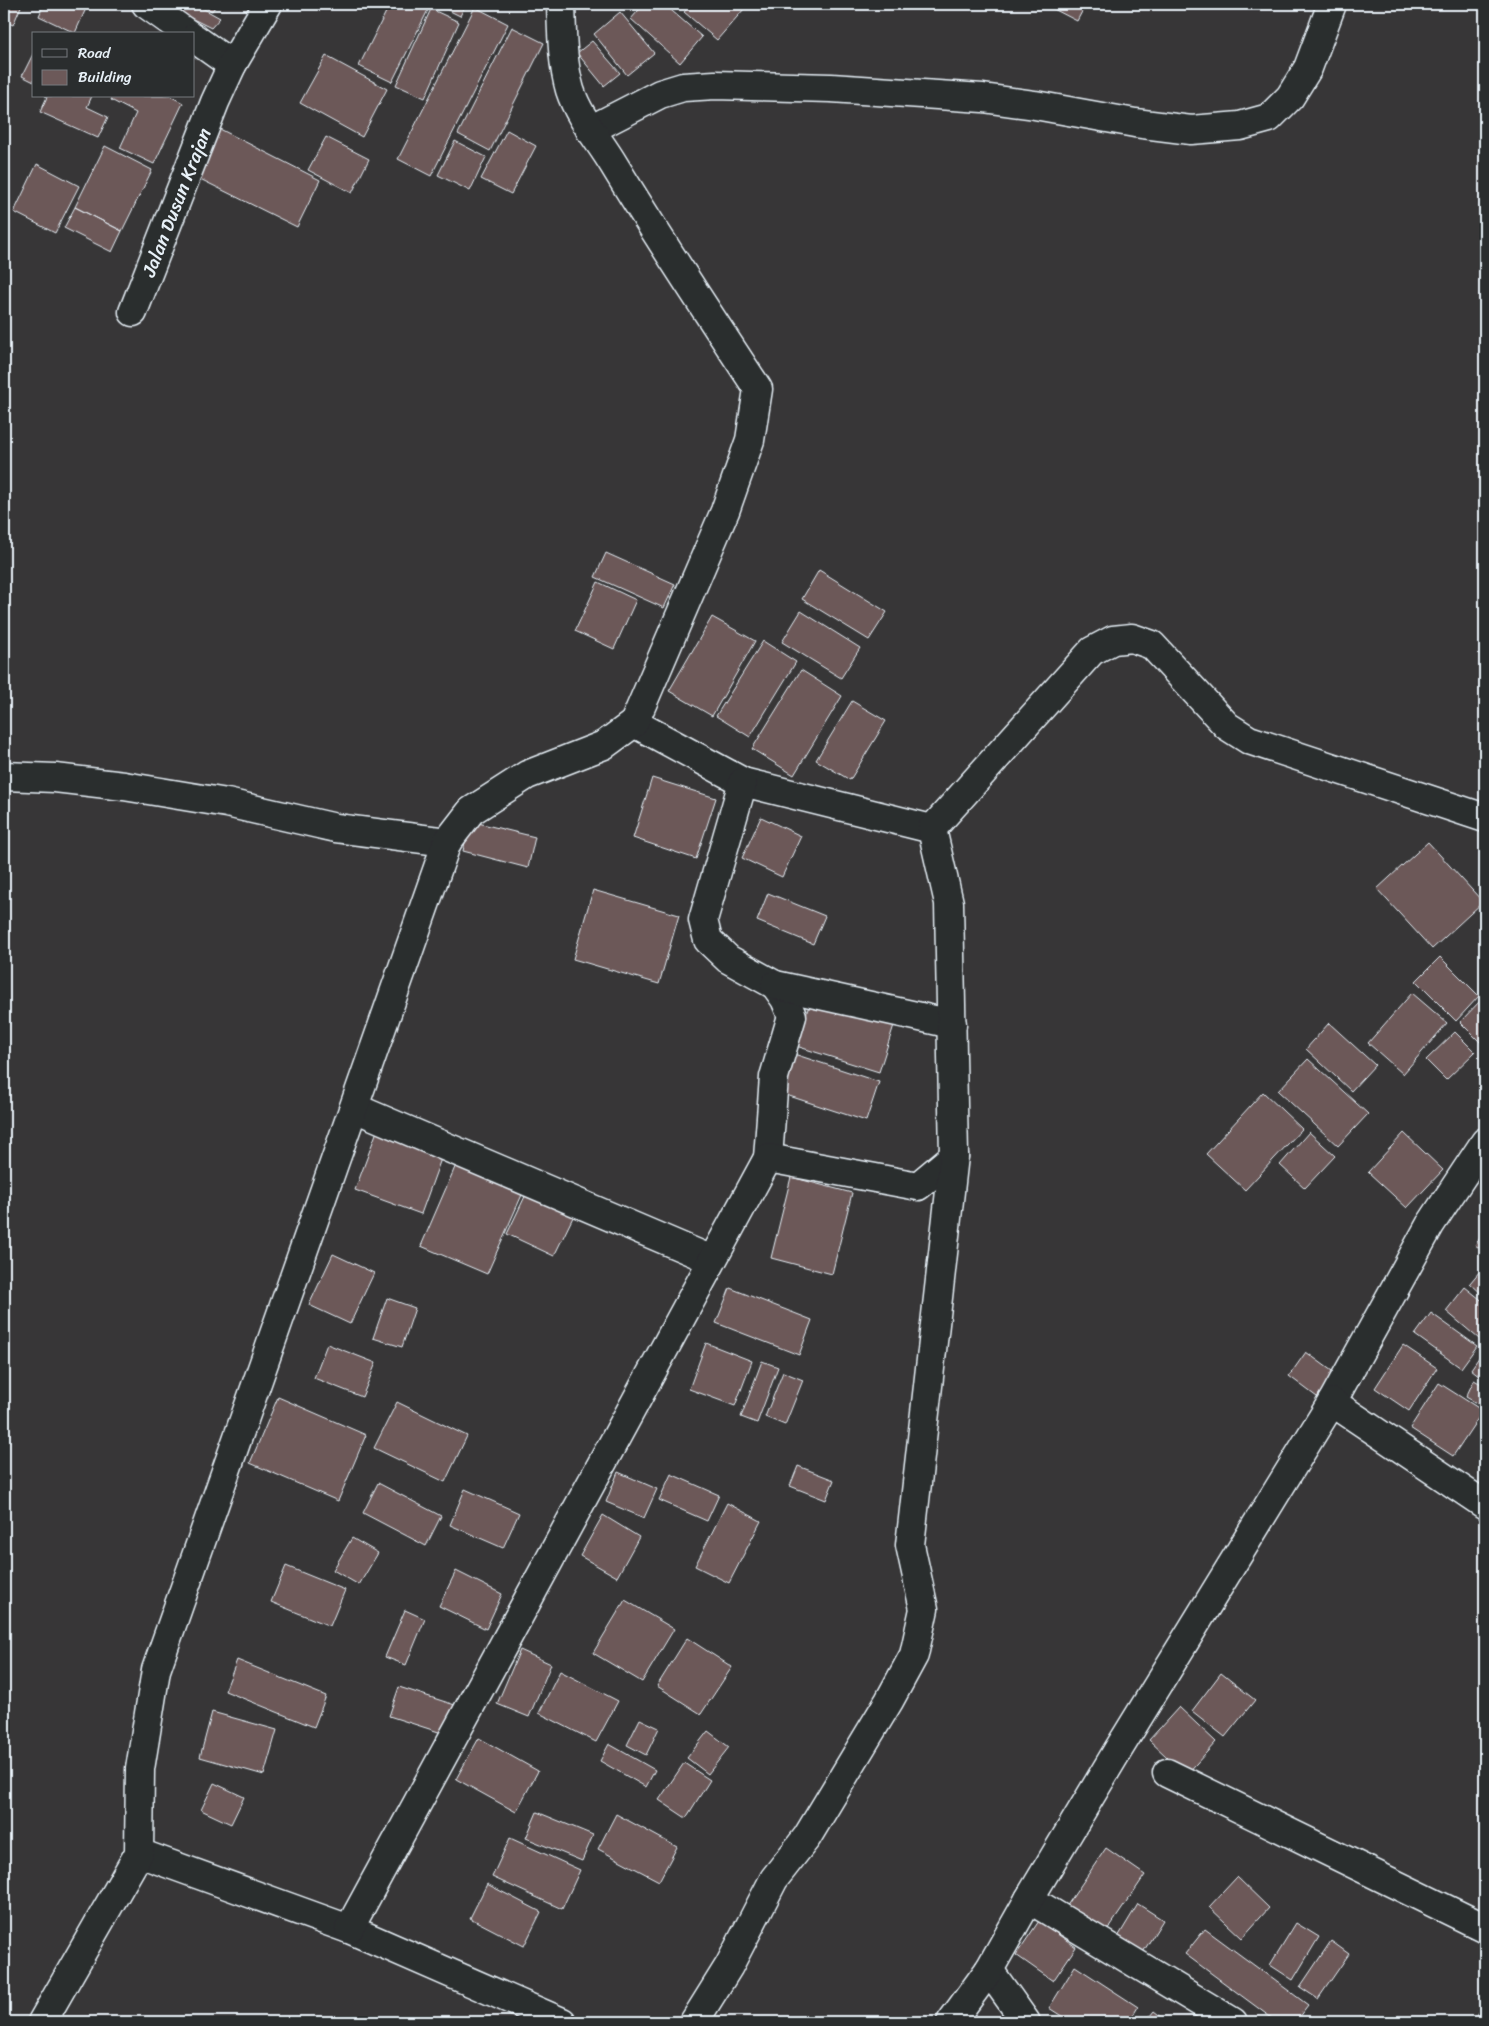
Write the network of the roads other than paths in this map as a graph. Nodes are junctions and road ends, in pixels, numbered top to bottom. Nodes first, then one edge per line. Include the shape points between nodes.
1 (146, 4) edge
2 (268, 4) edge
3 (561, 4) edge
4 (1332, 4) edge
5 (185, 32) edge
6 (195, 39) edge
7 (232, 66) junction
8 (598, 140) junction
9 (133, 312) dead end
10 (634, 723) junction
11 (4, 776) edge
12 (743, 782) junction
13 (1485, 818) edge
14 (932, 829) junction
15 (447, 842) junction
16 (775, 985) junction
17 (952, 1024) junction
18 (355, 1108) junction
19 (1485, 1142) edge
20 (954, 1156) junction
21 (768, 1158) junction
22 (712, 1260) junction
23 (1332, 1402) junction
24 (1485, 1505) edge
25 (1167, 1773) dead end
26 (139, 1853) junction
27 (1029, 1899) junction
28 (1485, 1928) edge
29 (349, 1929) junction
30 (989, 1970) junction
31 (42, 2022) edge
32 (562, 2022) edge
33 (694, 2022) edge
34 (951, 2022) edge
35 (1026, 2022) edge
36 (1233, 2022) edge

1 - 5 street
2 - 7 street, Jalan Dusun Krajan
3 - 8 street via 563,57 571,92
4 - 8 street via 1308,68 1290,97 1269,118 1240,126 1191,130 983,98 830,88 715,85 683,87 660,94
6 - 7 street
7 - 9 street, Jalan Dusun Krajan
8 - 10 street via 758,390 750,440 725,512
10 - 12 street
10 - 15 street via 604,745 519,780 471,811
11 - 15 street via 124,786 227,803 336,828
12 - 14 street
12 - 16 street via 703,920 708,940 728,959
13 - 14 street via 1248,740 1227,726 1152,645 1132,638 1113,640 1092,651
14 - 17 street via 949,903
15 - 18 street
16 - 17 street
16 - 21 street via 786,999 792,1016 774,1077
17 - 20 street
18 - 22 street
18 - 26 street via 156,1670 140,1769
19 - 23 street via 1430,1225
20 - 21 street via 918,1186
20 - 33 street via 910,1544 924,1609 914,1655 837,1790 807,1837 774,1879 729,1966
21 - 22 street
22 - 29 street
23 - 24 street
23 - 27 street
25 - 28 street
26 - 29 street
26 - 31 street
27 - 30 street
27 - 36 street
29 - 32 street
30 - 34 street
30 - 35 street

